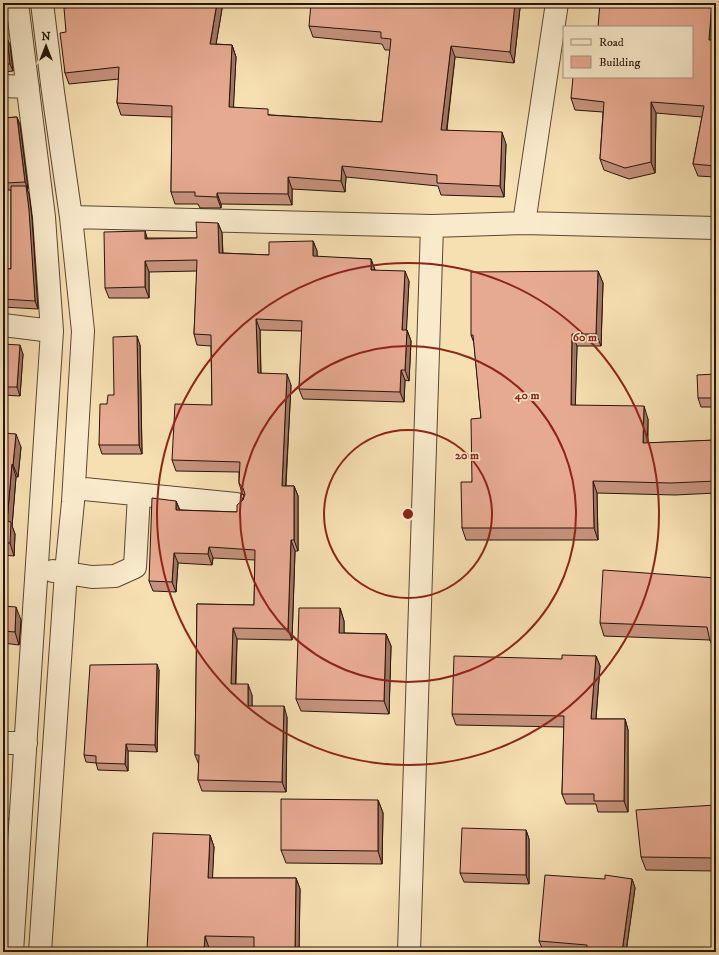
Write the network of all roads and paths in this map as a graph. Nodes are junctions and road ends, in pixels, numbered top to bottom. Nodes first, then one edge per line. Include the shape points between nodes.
1 (18, 3) edge
2 (42, 3) edge
3 (558, 3) edge
4 (3, 86) edge
5 (28, 87) junction
6 (71, 218) junction
7 (524, 223) junction
8 (432, 226) junction
9 (716, 228) edge
10 (3, 325) edge
11 (52, 330) junction
12 (74, 488) junction
13 (139, 495) junction
14 (236, 504) edge
15 (37, 570) junction
16 (66, 572) junction
17 (3, 743) edge
18 (26, 743) junction
19 (9, 942) edge
20 (40, 952) edge
21 (409, 952) edge

1 - 5 street
2 - 6 street
3 - 7 street
4 - 5 street
5 - 11 street via 44,217
6 - 8 street
6 - 12 street via 84,331
7 - 8 street
7 - 9 street
8 - 21 street
10 - 11 street
11 - 15 street
12 - 13 street
12 - 16 street
13 - 14 street
13 - 16 street via 135,567 116,576
15 - 16 street
15 - 18 street
16 - 20 street
17 - 18 street
18 - 19 street

